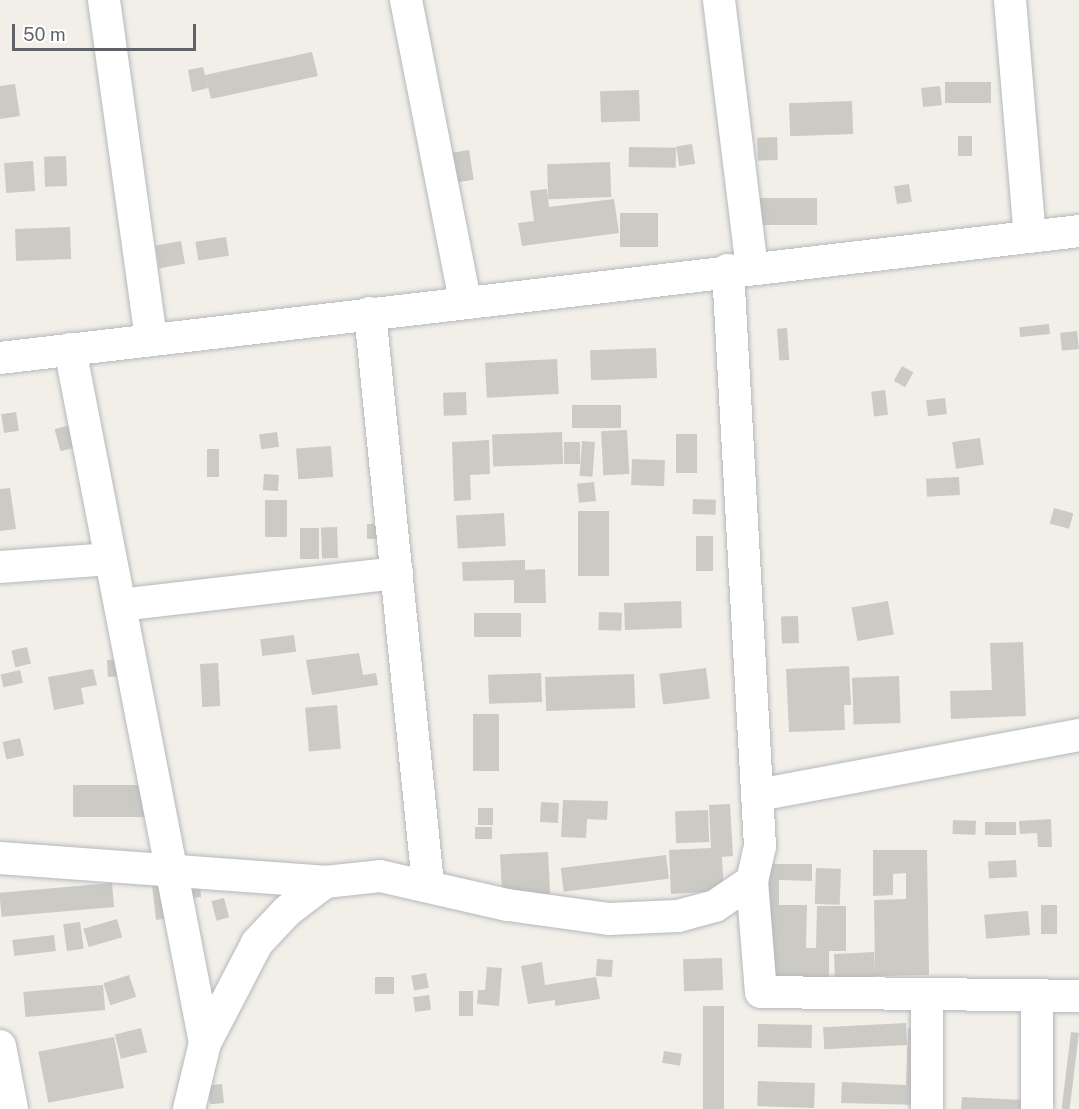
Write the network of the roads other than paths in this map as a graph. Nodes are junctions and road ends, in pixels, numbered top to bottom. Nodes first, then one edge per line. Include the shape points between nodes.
1 (104, 0) edge
2 (406, 0) edge
3 (718, 0) edge
4 (1010, 0) edge
5 (1079, 231) edge
6 (1030, 236) junction
7 (740, 269) junction
8 (465, 302) junction
9 (370, 314) junction
10 (151, 340) junction
11 (70, 349) junction
12 (0, 358) edge
13 (111, 559) junction
14 (0, 567) edge
15 (397, 573) junction
16 (120, 605) junction
17 (1079, 735) edge
18 (758, 795) junction
19 (0, 858) edge
20 (171, 870) junction
21 (752, 881) junction
22 (325, 882) junction
23 (428, 884) junction
24 (927, 994) junction
25 (1037, 996) junction
26 (1079, 996) edge
27 (205, 1043) junction
28 (0, 1046) edge
29 (12, 1109) edge
30 (189, 1109) edge
31 (927, 1109) edge
32 (1037, 1109) edge

1 - 10 street
2 - 8 street
3 - 7 street
4 - 6 street
5 - 6 street
6 - 7 street
7 - 8 street
7 - 18 street
8 - 9 street
9 - 10 street
9 - 15 street
10 - 11 street
11 - 12 street
11 - 13 street
13 - 14 street
13 - 16 street
15 - 16 street
15 - 23 street
16 - 20 street
17 - 18 street
18 - 21 street via 760,846
19 - 20 street
20 - 22 street
20 - 27 street
21 - 23 street via 706,909 678,916 609,919 508,905
21 - 24 street via 761,992
22 - 23 street via 380,876
22 - 27 street via 287,911 257,943
24 - 25 street
24 - 31 street
25 - 26 street
25 - 32 street
27 - 30 street
28 - 29 street

